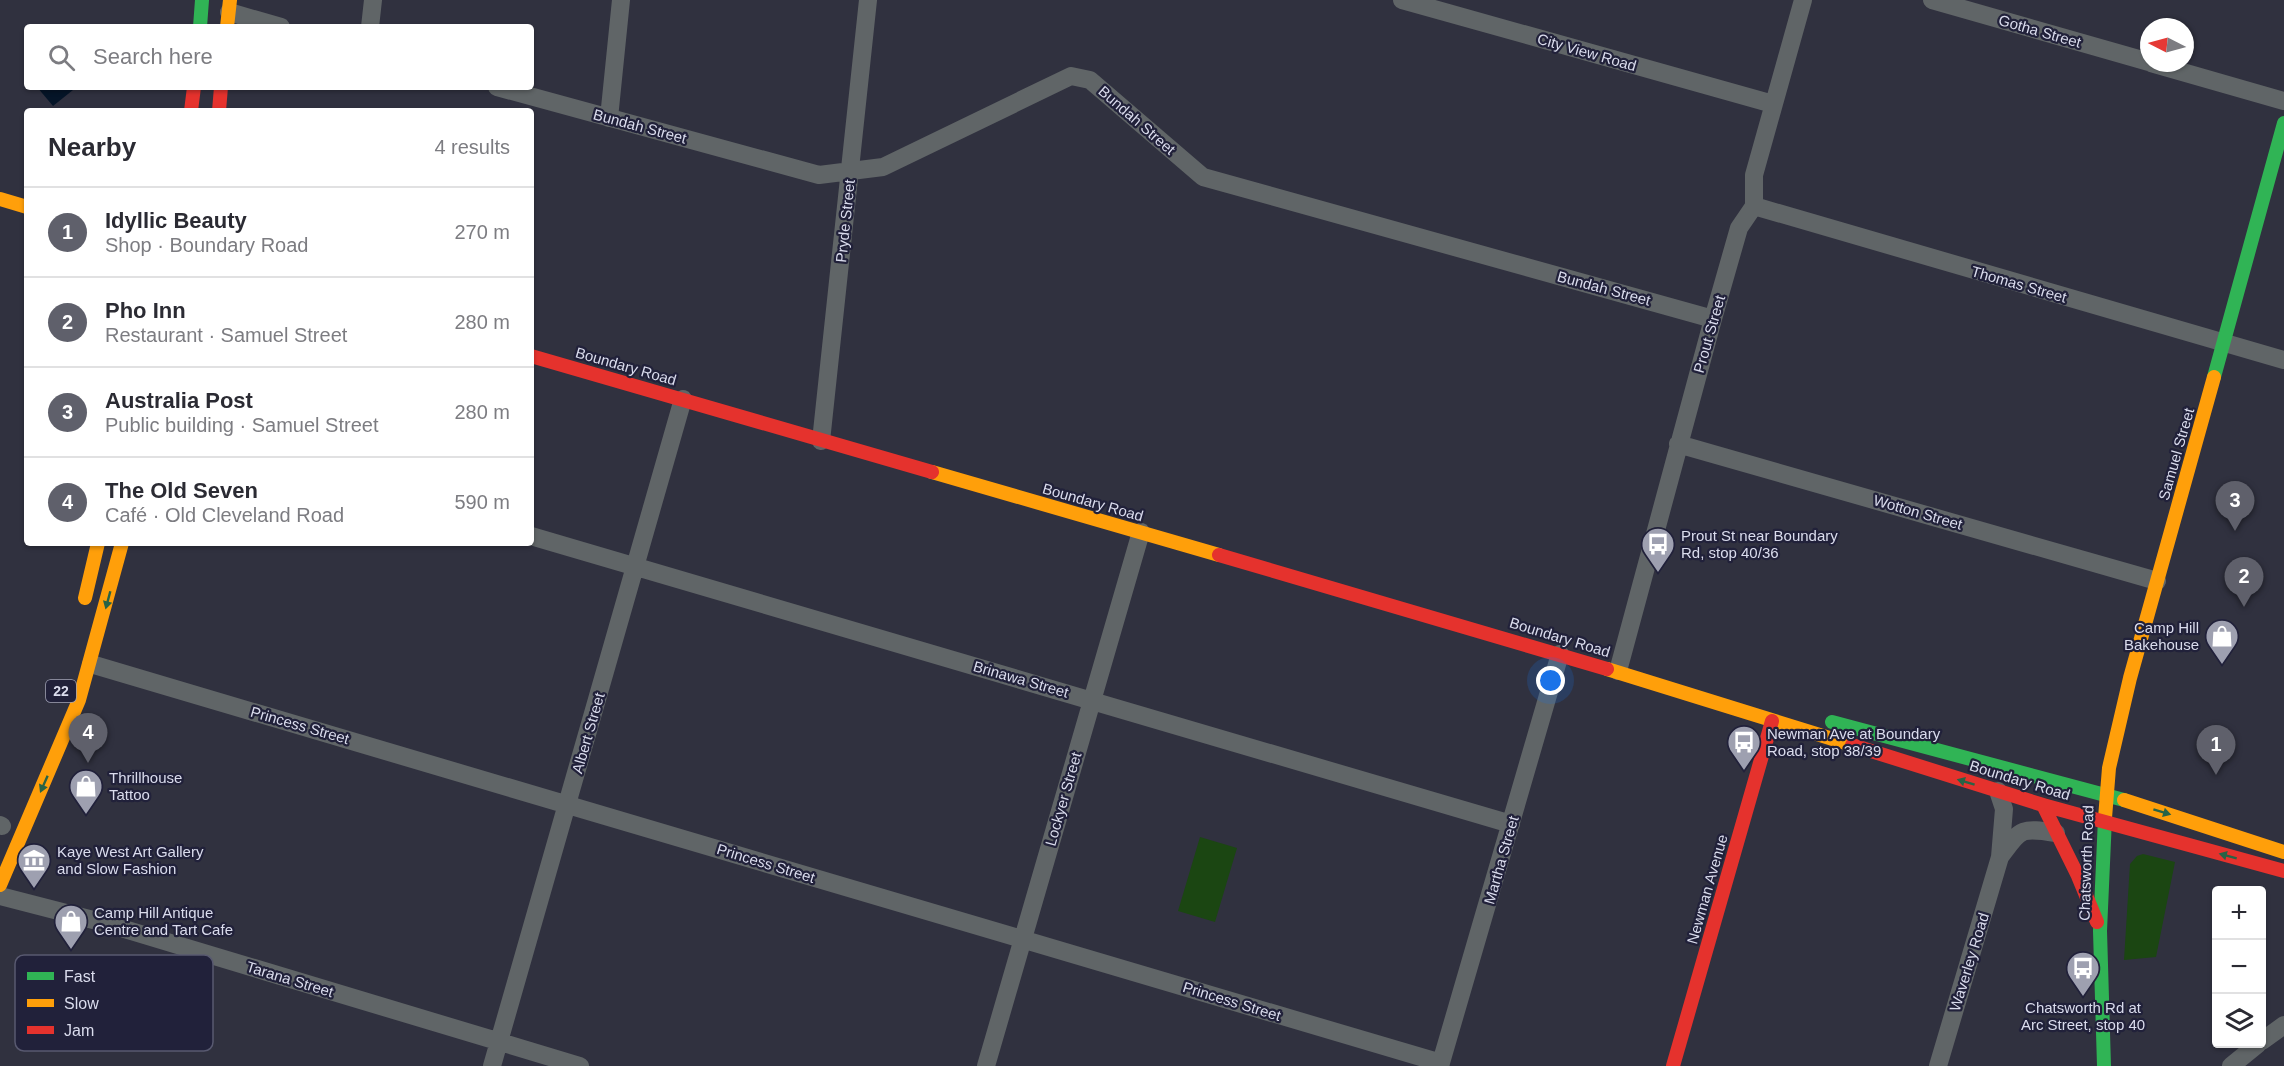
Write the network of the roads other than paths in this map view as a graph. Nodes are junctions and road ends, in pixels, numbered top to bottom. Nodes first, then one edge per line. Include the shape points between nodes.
1 (202, 0) edge
2 (373, 0) edge
3 (621, 0) edge
4 (868, 0) edge
5 (1402, 0) edge
6 (1803, 0) edge
7 (1932, 0) edge
8 (229, 13) edge
9 (200, 24) edge
10 (270, 24) edge
11 (370, 24) edge
12 (2140, 60) edge
13 (2182, 72) edge
14 (194, 90) edge
15 (221, 90) edge
16 (508, 90) edge
17 (2284, 101) edge
18 (1773, 104) junction
19 (191, 108) edge
20 (219, 108) edge
21 (609, 118) junction
22 (2284, 123) edge
23 (850, 172) junction
24 (0, 185) edge
25 (24, 192) edge
26 (0, 199) edge
27 (24, 206) edge
28 (1754, 207) junction
29 (1713, 319) junction
30 (2224, 343) junction
31 (534, 357) edge
32 (2284, 360) edge
33 (683, 399) junction
34 (821, 441) junction
35 (1678, 444) junction
36 (1141, 532) junction
37 (534, 537) edge
38 (97, 546) edge
39 (121, 546) edge
40 (635, 566) junction
41 (2157, 581) junction
42 (83, 608) dead end
43 (1560, 654) junction
44 (91, 664) junction
45 (1618, 671) junction
46 (1646, 681) junction
47 (1092, 700) junction
48 (1793, 712) dead end
49 (1816, 718) dead end
50 (1772, 721) junction
51 (1998, 791) junction
52 (2106, 796) junction
53 (568, 804) junction
54 (2043, 805) junction
55 (2105, 823) junction
56 (1511, 824) junction
57 (2056, 833) junction
58 (2284, 852) edge
59 (2000, 857) junction
60 (2284, 871) edge
61 (0, 885) edge
62 (0, 896) edge
63 (2100, 931) junction
64 (1022, 939) junction
65 (211, 955) edge
66 (213, 955) edge
67 (2284, 1025) edge
68 (2266, 1038) edge
69 (499, 1041) junction
70 (2253, 1048) edge
71 (1440, 1065) edge
72 (492, 1066) edge
73 (580, 1066) edge
74 (986, 1066) edge
75 (1673, 1066) edge
76 (1938, 1066) edge
77 (2104, 1066) edge
78 (2231, 1066) edge

1 - 9 main road
2 - 11 street
3 - 21 street
4 - 23 street, Pryde Street
5 - 18 street, City View Road
6 - 18 street
7 - 12 street, Gotha Street
8 - 10 street
13 - 17 street, Gotha Street
14 - 19 main road
15 - 20 main road
16 - 21 street, Bundah Street
18 - 28 street via 1754,175
21 - 23 street, Bundah Street via 819,175
22 - 30 main road, Samuel Street
23 - 29 street, Bundah Street via 883,167 1077,76 1090,80 1203,177
23 - 34 street, Pryde Street
24 - 25 main road
26 - 27 main road
28 - 29 street, Prout Street via 1739,228
28 - 30 street, Thomas Street
29 - 35 street, Prout Street
30 - 32 street, Thomas Street
30 - 41 main road, Samuel Street
31 - 33 main road, Boundary Road
33 - 34 main road, Boundary Road
33 - 40 street, Albert Street
34 - 36 main road, Boundary Road
35 - 41 street, Wotton Street
35 - 45 street, Prout Street
36 - 43 main road, Boundary Road
36 - 47 street, Lockyer Street
37 - 40 street, Brinawa Street
38 - 42 main road
39 -> 44 main road, 22
40 - 47 street, Brinawa Street
40 - 53 street, Albert Street
41 - 52 main road, Samuel Street via 2122,712
43 - 45 main road, Boundary Road
43 - 56 street, Martha Street
44 - 53 street, Princess Street
44 -> 61 main road, 22 via 63,743
45 - 46 main road, Boundary Road
46 - 48 main road, Boundary Road
46 - 50 main road, Boundary Road
47 - 56 street, Brinawa Street
47 - 64 street, Lockyer Street
49 - 52 main road, Boundary Road
51 -> 50 main road, Boundary Road
50 - 75 main road, Newman Avenue
51 - 54 main road, Boundary Road
51 - 59 street, Waverley Road via 2004,809
52 - 55 main road, Chatsworth Road
52 -> 58 main road, Boundary Road
53 - 64 street, Princess Street
53 - 69 street, Albert Street
54 - 55 main road, Boundary Road
54 - 57 main road, Chatsworth Road
60 -> 55 main road, Boundary Road
55 - 63 main road, Chatsworth Road
56 - 71 street, Martha Street
57 - 59 street, Waverley Road via 2031,829 2017,834
57 - 63 main road, Chatsworth Road
59 - 76 street, Waverley Road
62 - 65 street, Tarana Street
63 - 77 main road, Chatsworth Road
64 - 71 street, Princess Street
64 - 74 street, Lockyer Street
66 - 69 street, Tarana Street
67 - 68 street
69 - 72 street, Albert Street
69 - 73 street, Tarana Street
70 - 78 street

